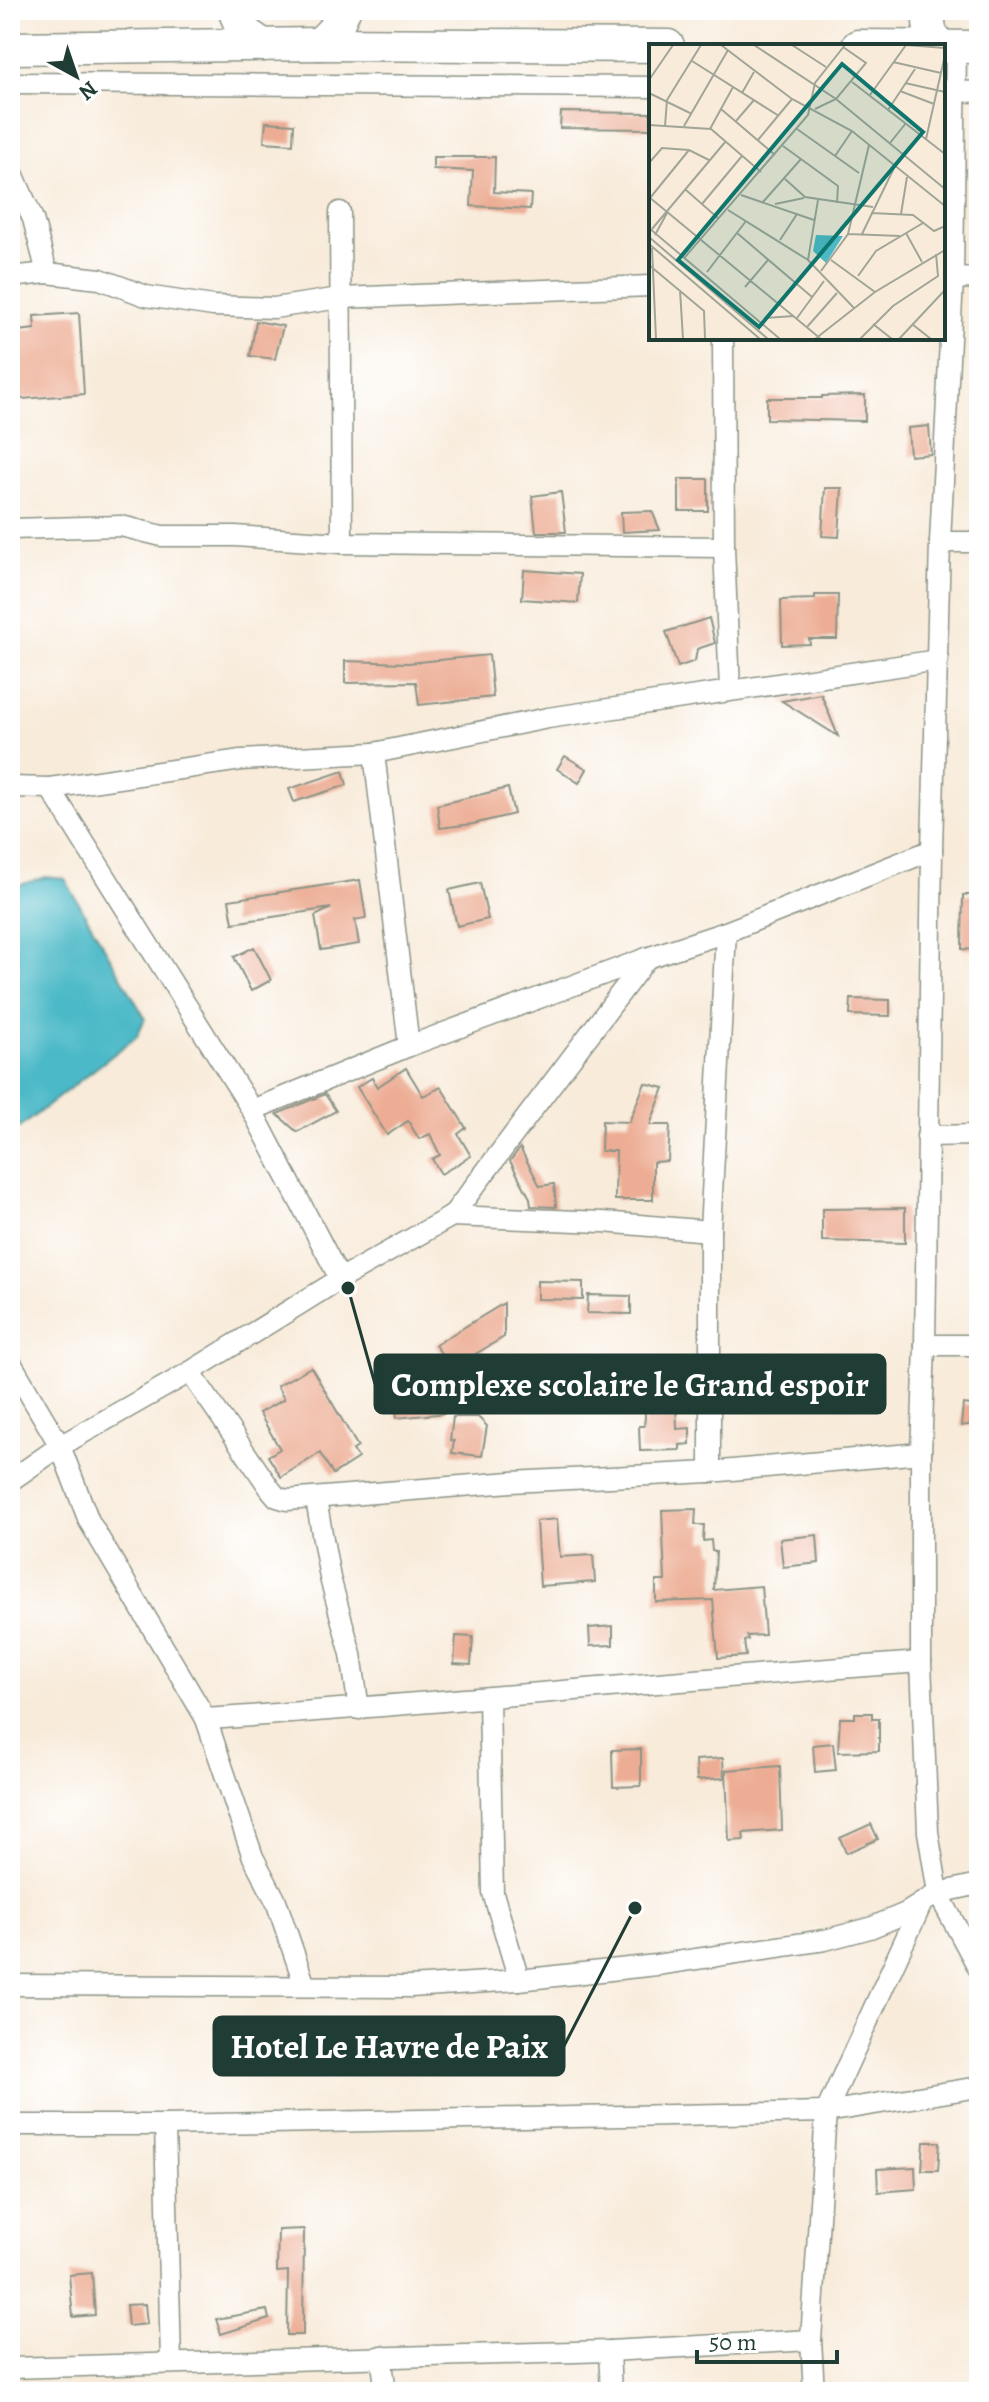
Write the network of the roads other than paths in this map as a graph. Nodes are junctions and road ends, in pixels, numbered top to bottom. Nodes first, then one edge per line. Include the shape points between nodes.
1 (234, 10) edge
2 (344, 10) edge
3 (928, 10) edge
4 (319, 44) junction
5 (263, 45) junction
6 (945, 45) edge
7 (965, 45) edge
8 (649, 46) edge
9 (10, 48) edge
10 (14, 83) edge
11 (649, 87) edge
12 (949, 92) edge
13 (979, 92) edge
14 (10, 104) edge
15 (10, 138) edge
16 (340, 212) dead end
17 (47, 273) junction
18 (10, 277) edge
19 (979, 278) edge
20 (948, 279) edge
21 (649, 286) edge
22 (340, 298) junction
23 (723, 340) edge
24 (10, 529) edge
25 (940, 542) junction
26 (979, 542) edge
27 (342, 543) junction
28 (724, 547) junction
29 (938, 660) junction
30 (730, 690) junction
31 (374, 753) junction
32 (10, 787) edge
33 (50, 788) junction
34 (932, 850) junction
35 (726, 932) junction
36 (647, 958) junction
37 (409, 1046) junction
38 (252, 1110) junction
39 (979, 1135) edge
40 (927, 1136) junction
41 (452, 1216) junction
42 (710, 1231) junction
43 (340, 1279) junction
44 (925, 1345) junction
45 (979, 1345) edge
46 (10, 1361) edge
47 (190, 1372) junction
48 (60, 1446) junction
49 (921, 1453) junction
50 (710, 1472) junction
51 (10, 1481) edge
52 (316, 1500) junction
53 (921, 1662) junction
54 (489, 1698) junction
55 (359, 1709) junction
56 (206, 1719) junction
57 (979, 1884) edge
58 (930, 1898) junction
59 (979, 1969) edge
60 (519, 1980) junction
61 (10, 1985) edge
62 (305, 1986) junction
63 (979, 2087) edge
64 (826, 2112) junction
65 (10, 2125) edge
66 (165, 2125) junction
67 (811, 2340) junction
68 (609, 2351) junction
69 (381, 2356) junction
70 (171, 2362) junction
71 (10, 2368) edge
72 (386, 2392) edge
73 (611, 2392) edge
74 (814, 2392) edge

1 - 5 highway via 243,31
2 - 4 highway
3 - 7 highway via 930,32
4 - 5 highway
4 - 8 highway
5 - 9 highway
6 - 7 highway
7 - 12 street
10 - 11 street
10 - 14 street
12 - 13 street
12 - 20 street
15 - 17 street via 12,171 33,219
16 - 22 street
17 - 18 street
17 - 22 street via 100,279 146,296 213,306 274,308
19 - 20 street
20 - 25 street
21 - 22 street
22 - 27 street
23 - 28 street
24 - 27 street via 121,526 162,536
25 - 26 street
25 - 29 street
27 - 28 street
28 - 30 street
29 - 30 street
29 - 34 street
30 - 31 street via 548,718
31 - 33 street via 241,760
31 - 37 street
32 - 33 street
33 - 38 street
34 - 35 street
34 - 40 street
35 - 36 street
35 - 42 street
36 - 37 street
36 - 41 street
37 - 38 street
38 - 43 street
39 - 40 street
40 - 44 street
41 - 42 street
41 - 43 street
42 - 50 street
43 - 47 street
44 - 45 street
44 - 49 street
46 - 48 street
47 - 48 street
47 - 52 street via 277,1497
48 - 51 street
48 - 56 street via 89,1521
49 - 50 street
49 - 53 street
50 - 52 street via 511,1482
52 - 55 street
53 - 54 street
53 - 58 street
54 - 55 street
54 - 60 street via 493,1893
55 - 56 street
56 - 62 street
57 - 58 street
58 - 59 street
58 - 60 street via 870,1928 825,1940
58 - 64 street
60 - 62 street
61 - 62 street
63 - 64 street
64 - 66 street
64 - 67 street
65 - 66 street
66 - 70 street
67 - 68 street
67 - 74 street
68 - 69 street
68 - 73 street
69 - 70 street
69 - 72 street
70 - 71 street

